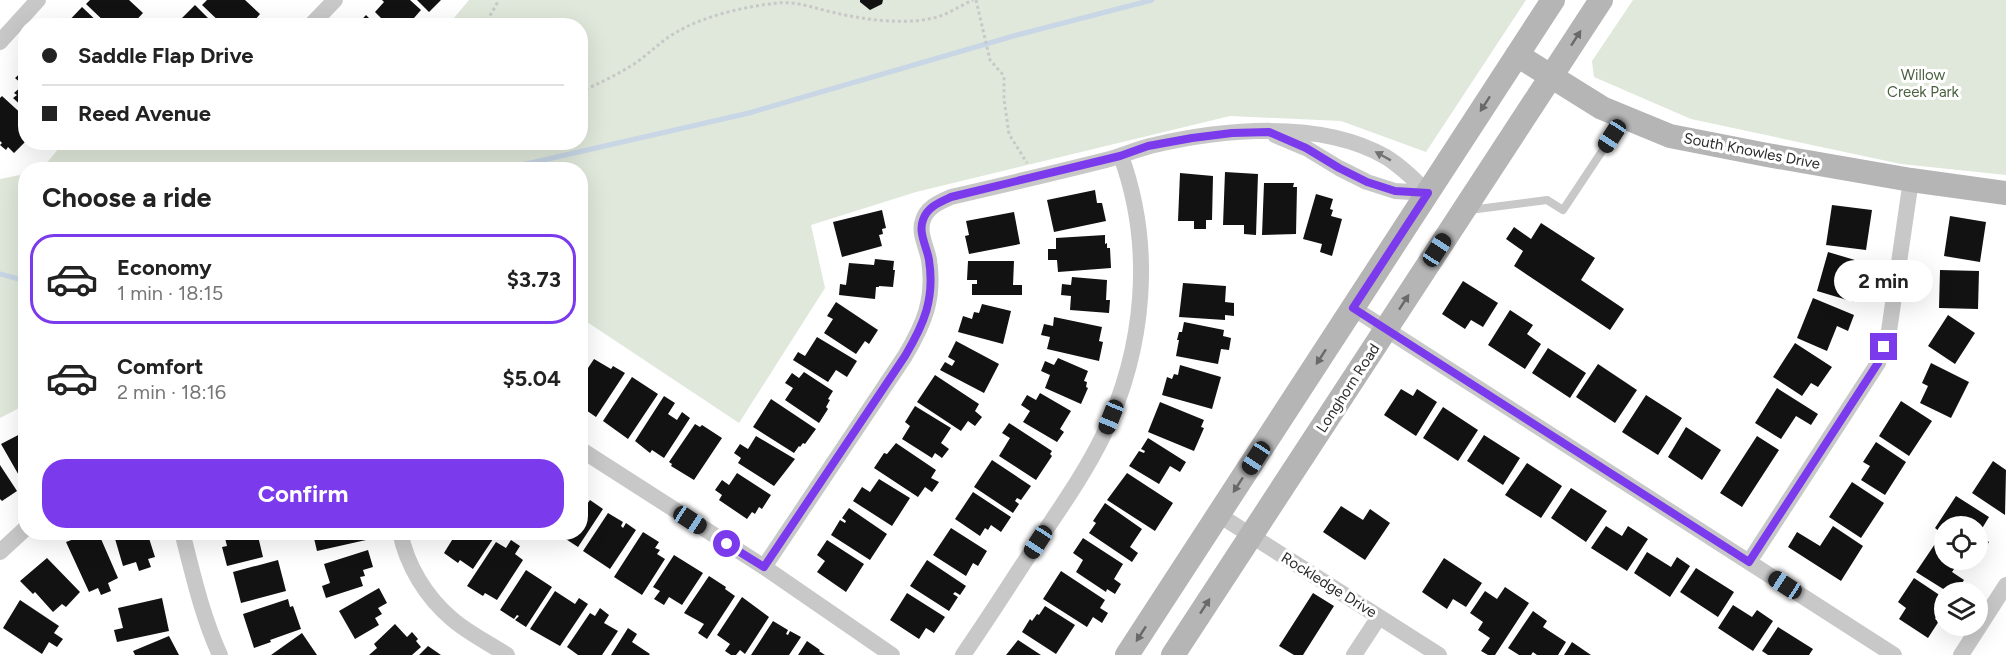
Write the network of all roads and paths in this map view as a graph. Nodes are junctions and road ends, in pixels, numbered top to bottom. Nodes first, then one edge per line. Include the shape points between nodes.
1 (38, 0) edge
2 (335, 0) edge
3 (499, 0) edge
4 (974, 0) edge
5 (1553, 0) edge
6 (1601, 0) edge
7 (22, 18) edge
8 (318, 18) edge
9 (489, 18) edge
10 (18, 22) edge
11 (0, 42) edge
12 (1517, 55) junction
13 (1552, 76) junction
14 (588, 89) edge
15 (1624, 118) junction
16 (1269, 132) junction
17 (1120, 156) junction
18 (1035, 177) junction
19 (1911, 180) junction
20 (1428, 193) junction
21 (2006, 194) edge
22 (1463, 211) junction
23 (1353, 308) junction
24 (1386, 329) junction
25 (588, 454) edge
26 (1219, 515) junction
27 (18, 535) edge
28 (1251, 535) junction
29 (184, 540) edge
30 (403, 540) edge
31 (0, 552) edge
32 (1749, 562) junction
33 (764, 567) junction
34 (2006, 585) edge
35 (1379, 617) junction
36 (220, 655) edge
37 (507, 655) edge
38 (892, 655) edge
39 (963, 655) edge
40 (1127, 655) edge
41 (1173, 655) edge
42 (1354, 655) edge
43 (1439, 655) edge
44 (1894, 655) edge
45 (1961, 655) edge

1 - 7 street
2 - 8 street
3 - 9 path
4 - 14 path via 939,16 909,21 861,18 807,4 779,3 745,9 678,30 638,61
4 - 18 path via 990,60 1004,76 1009,134
5 - 12 main road
13 -> 6 main road, Longhorn Road
10 - 11 street
12 - 13 main road, South Knowles Drive
12 -> 20 main road
13 - 15 main road, South Knowles Drive
13 - 22 main road, Longhorn Road
15 - 19 main road, South Knowles Drive via 1670,136
15 - 22 lane via 1563,210 1547,200
16 - 17 street via 1192,138
16 - 20 street via 1367,182 1395,191
20 -> 16 street via 1387,158 1360,145 1328,135
17 - 18 street
17 - 39 street via 1131,185 1142,253 1138,328 1130,363 1103,435 1080,476
18 - 33 street via 951,197 933,206 923,219 922,236 931,280 929,305 921,328
19 - 21 main road, South Knowles Drive
19 - 32 street via 1889,331 1878,363
20 - 23 main road
24 -> 22 main road, Longhorn Road
23 - 24 street
23 -> 26 main road
24 - 28 main road, Longhorn Road
24 - 32 street
25 - 33 street
26 - 28 street, Rockledge Drive
26 -> 40 main road
27 - 31 street
28 - 35 street, Rockledge Drive
41 -> 28 main road, Longhorn Road
29 - 36 street via 196,589
30 - 37 street via 410,563 435,602 453,620
32 - 44 street
33 - 38 street
34 - 45 street
35 - 42 street
35 - 43 street, Rockledge Drive

